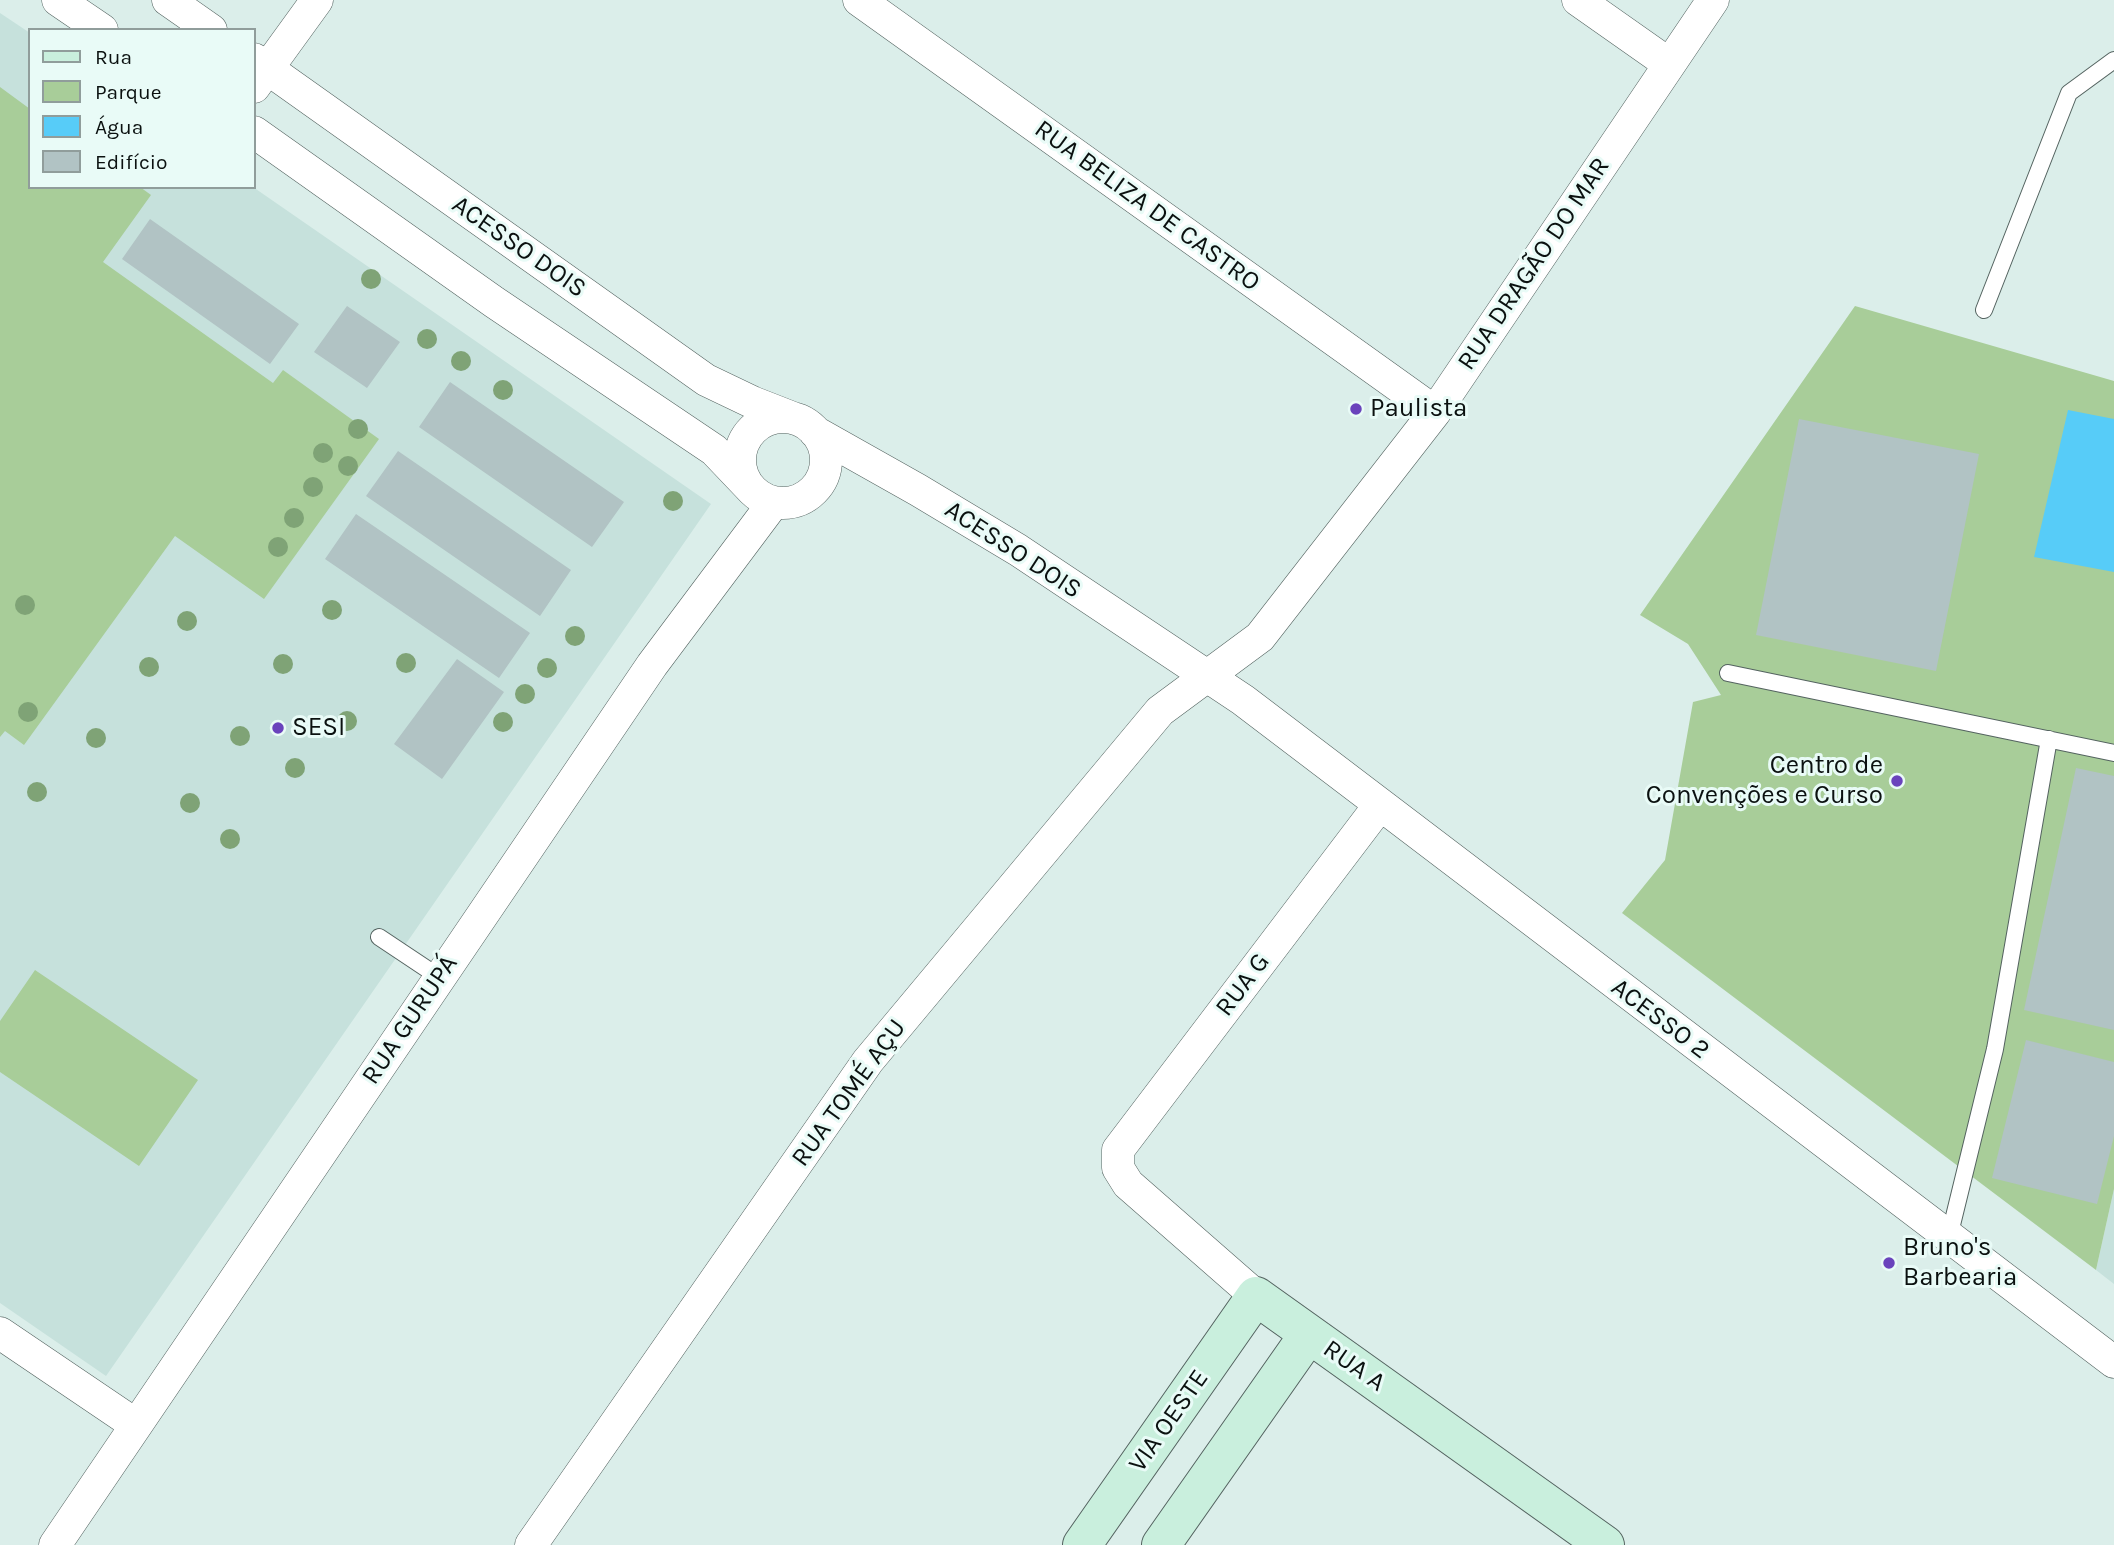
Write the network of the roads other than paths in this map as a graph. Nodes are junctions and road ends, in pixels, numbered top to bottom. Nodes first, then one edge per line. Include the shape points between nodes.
1 (58, 0) edge
2 (168, 0) edge
3 (317, 0) edge
4 (859, 0) edge
5 (1578, 0) edge
6 (1713, 0) edge
7 (99, 28) edge
8 (208, 28) edge
9 (2114, 60) edge
10 (1669, 64) junction
11 (258, 71) edge
12 (256, 133) edge
13 (1984, 310) dead end
14 (1434, 412) junction
15 (804, 425) junction
16 (764, 496) junction
17 (1728, 673) dead end
18 (1207, 675) junction
19 (2049, 740) junction
20 (2114, 752) edge
21 (1379, 806) junction
22 (379, 937) dead end
23 (439, 977) junction
24 (1118, 1168) joint
25 (1949, 1237) junction
26 (1256, 1296) junction
27 (0, 1333) edge
28 (1309, 1334) junction
29 (2114, 1362) edge
30 (136, 1425) junction
31 (55, 1545) edge
32 (531, 1545) edge
33 (1083, 1545) edge
34 (1161, 1545) edge
35 (1605, 1545) edge

1 - 7 street
2 - 8 street
3 - 11 street
4 - 14 street, RUA BELIZA DE CASTRO
5 - 10 street
6 - 10 street, RUA DRAGÃO DO MAR
9 - 13 lane via 2069,93
10 - 14 street, RUA DRAGÃO DO MAR
11 - 15 street, ACESSO DOIS via 706,380
12 - 16 street via 714,450
14 - 18 street, RUA DRAGÃO DO MAR via 1260,637
15 - 16 street via 822,442 826,455 820,481 811,492 788,502
15 - 16 street via 768,419 757,425 742,445 741,470
15 - 18 street, ACESSO DOIS via 1018,550
16 - 23 street, RUA GURUPÁ
17 - 19 lane
18 - 21 street, ACESSO 2
18 - 32 street, RUA TOMÉ AÇU via 1160,711 868,1061
19 - 20 lane
19 - 25 lane via 1995,1049
21 - 24 street, RUA G via 1118,1150
21 - 25 street, ACESSO 2
22 - 23 lane
23 - 30 street, RUA GURUPÁ
24 - 26 street, RUA A via 1128,1184
25 - 29 street, ACESSO 2
26 - 28 street, RUA A
26 - 33 street, VIA OESTE
27 - 30 street
28 - 34 street
28 - 35 street, RUA A
30 - 31 street, RUA GURUPÁ

